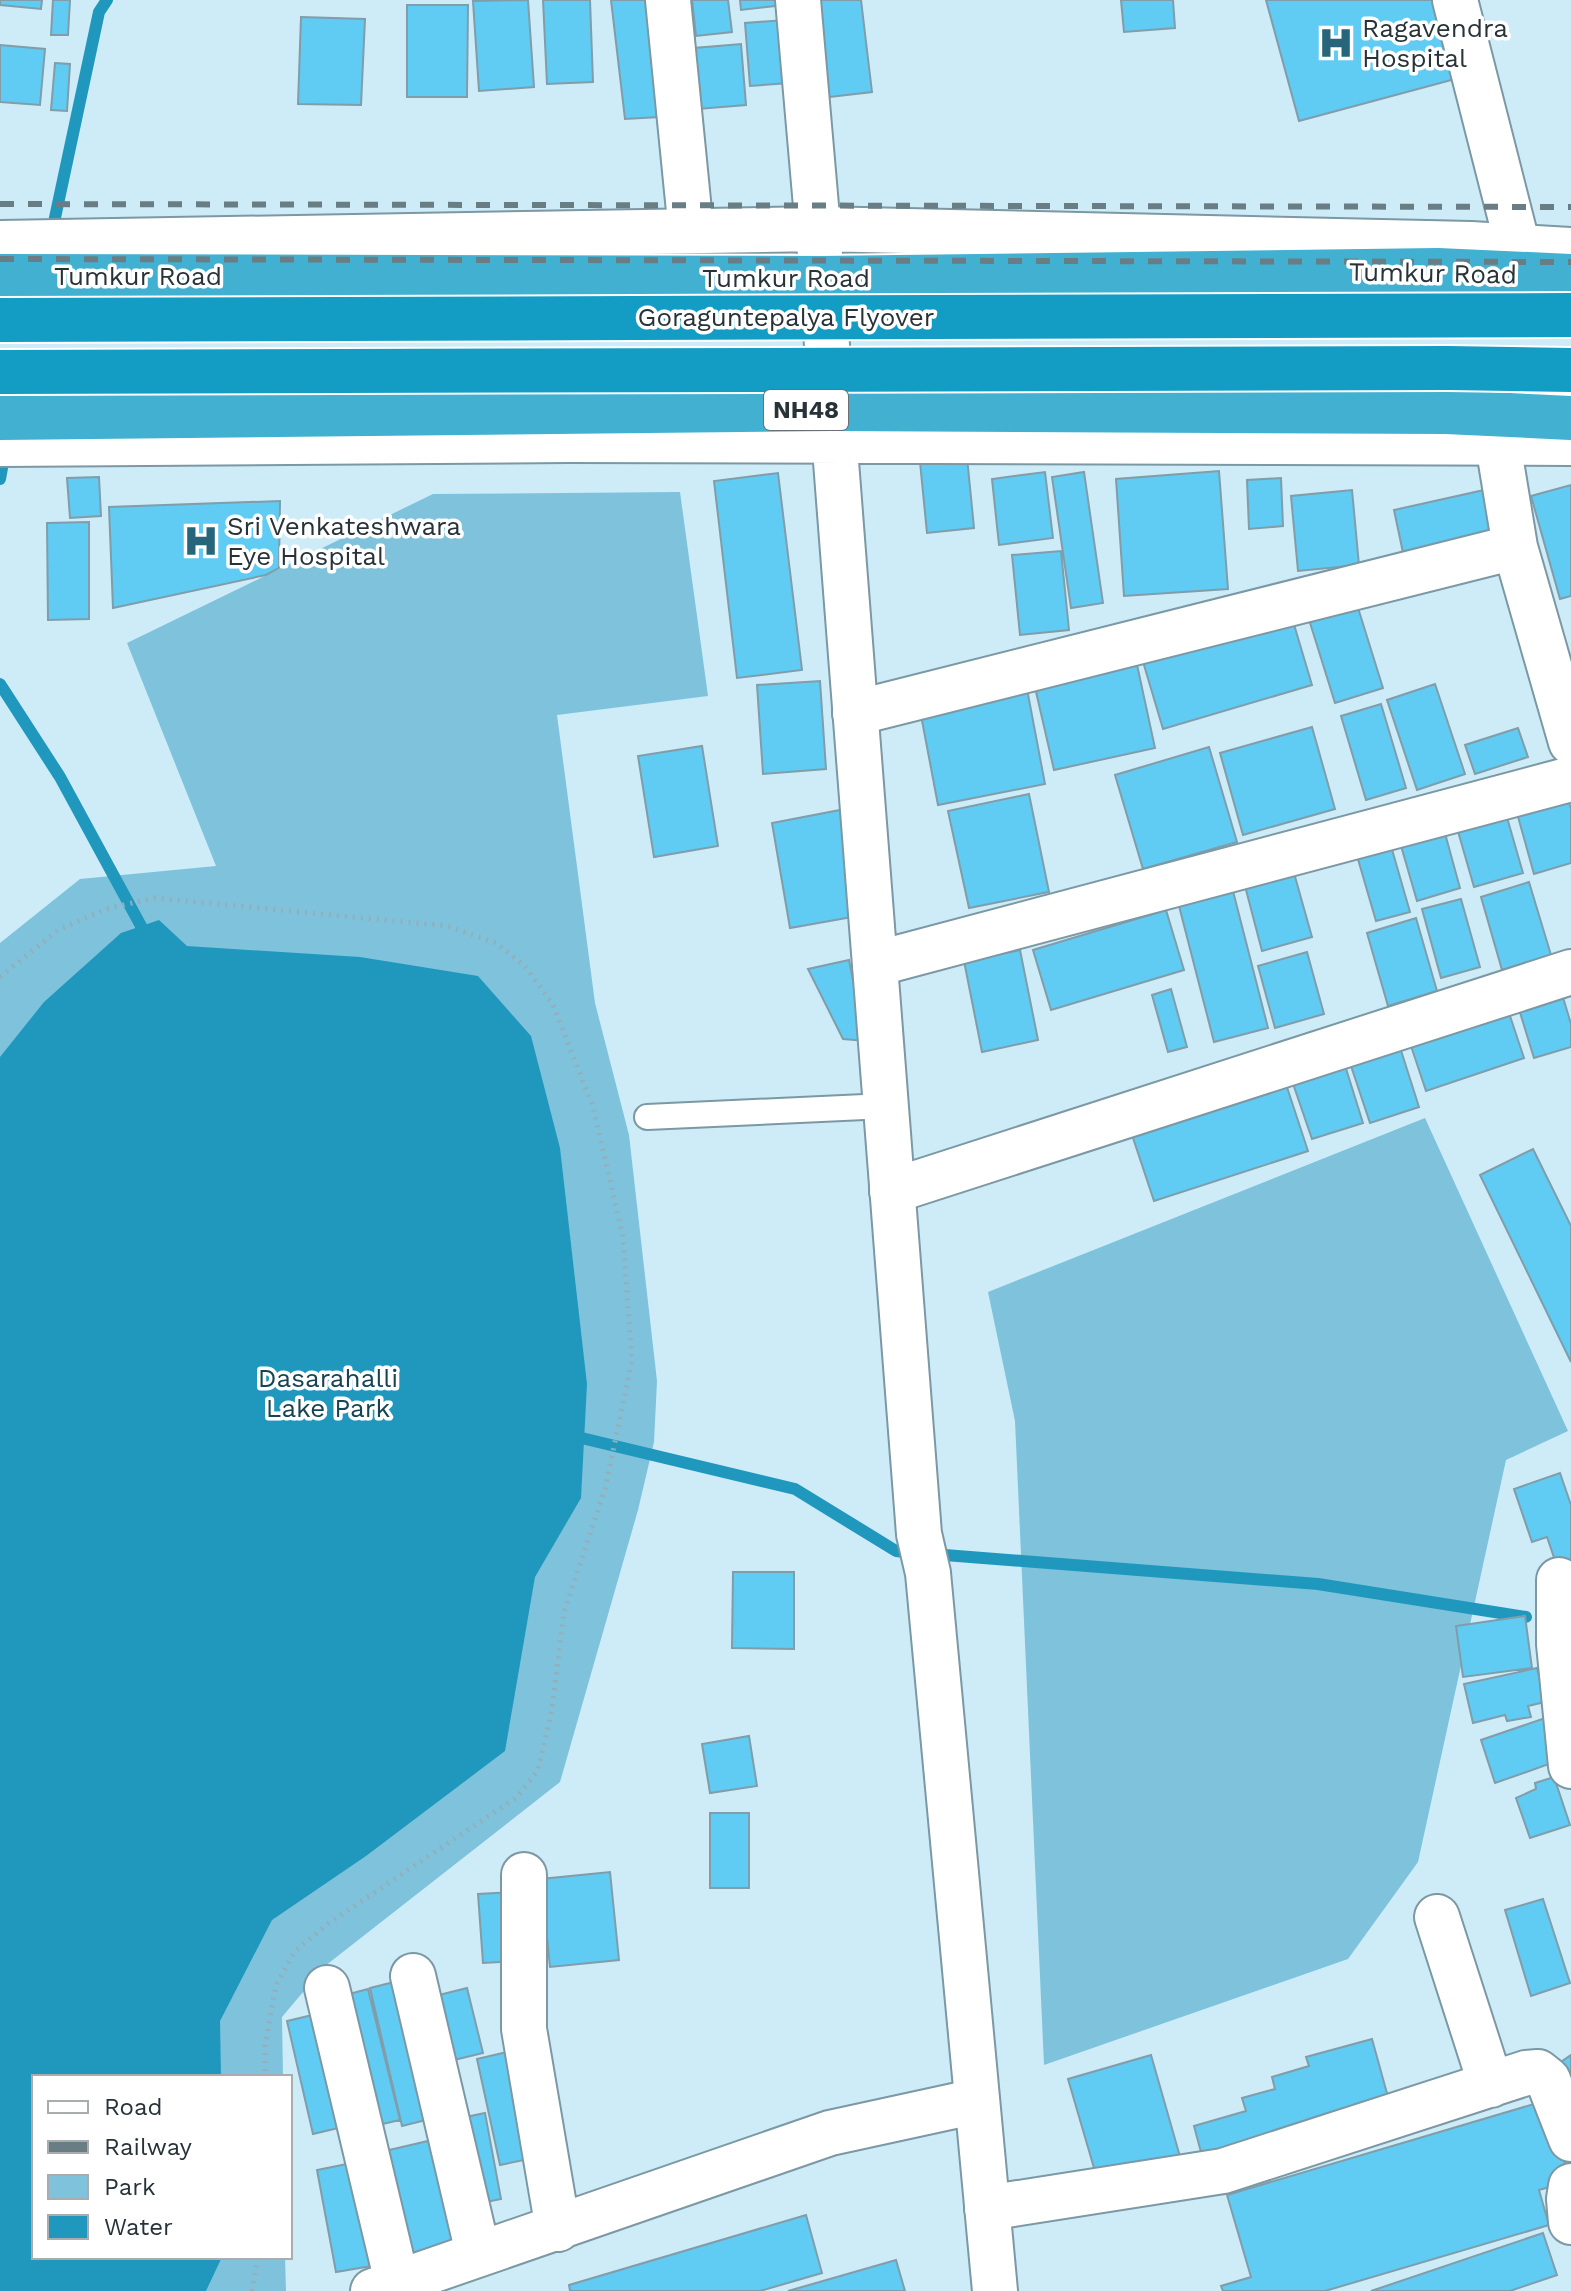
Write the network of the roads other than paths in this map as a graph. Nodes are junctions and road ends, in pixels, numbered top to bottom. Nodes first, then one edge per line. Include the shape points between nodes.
1 (668, 0) edge
2 (798, 0) edge
3 (1455, 0) edge
4 (818, 229) junction
5 (691, 231) junction
6 (0, 243) edge
7 (1518, 247) junction
8 (1571, 250) edge
9 (44, 262) edge
10 (1571, 276) edge
11 (821, 278) junction
12 (1571, 315) edge
13 (0, 320) edge
14 (1571, 370) edge
15 (0, 372) edge
16 (14, 418) edge
17 (1571, 418) edge
18 (833, 425) junction
19 (1571, 443) edge
20 (0, 444) edge
21 (1498, 444) junction
22 (1515, 547) junction
23 (855, 713) junction
24 (1571, 742) edge
25 (1571, 779) edge
26 (875, 964) junction
27 (1571, 972) edge
28 (886, 1106) junction
29 (647, 1117) dead end
30 (892, 1191) junction
31 (1559, 1580) dead end
32 (1571, 1766) edge
33 (524, 1875) dead end
34 (1437, 1917) dead end
35 (413, 1976) dead end
36 (327, 1988) dead end
37 (1491, 2085) junction
38 (977, 2101) junction
39 (1571, 2139) edge
40 (1571, 2186) edge
41 (987, 2208) junction
42 (1571, 2222) edge
43 (558, 2229) junction
44 (478, 2253) junction
45 (385, 2286) edge
46 (995, 2291) edge

1 - 5 street
2 - 4 street
3 - 7 street
4 - 5 street
4 - 7 street
4 - 11 street
5 - 9 street
6 - 9 street
7 - 8 street
9 - 11 highway, Tumkur Road
10 - 11 highway, Tumkur Road via 1438,270
11 - 18 street
12 - 13 highway, Goraguntepalya Flyover, bridge
14 - 15 highway, Goraguntepalya Flyover, bridge
16 - 18 highway, NH48
17 - 18 highway, NH48 via 1446,412
18 - 20 street via 553,440
18 - 21 street
18 - 23 street
19 - 21 street
21 - 22 street
22 - 23 street
22 - 24 street
23 - 26 street
25 - 26 street
26 - 28 street
27 - 30 street
28 - 29 lane
28 - 30 street
30 - 38 street
31 - 32 street via 1559,1644
33 - 43 street via 524,2029
34 - 37 street
35 - 44 street
36 - 45 street
37 - 39 street via 1538,2072 1548,2080
37 - 41 street via 1223,2171
38 - 41 street
38 - 43 street via 830,2133
40 - 42 street
41 - 46 street
43 - 44 street
44 - 45 street

